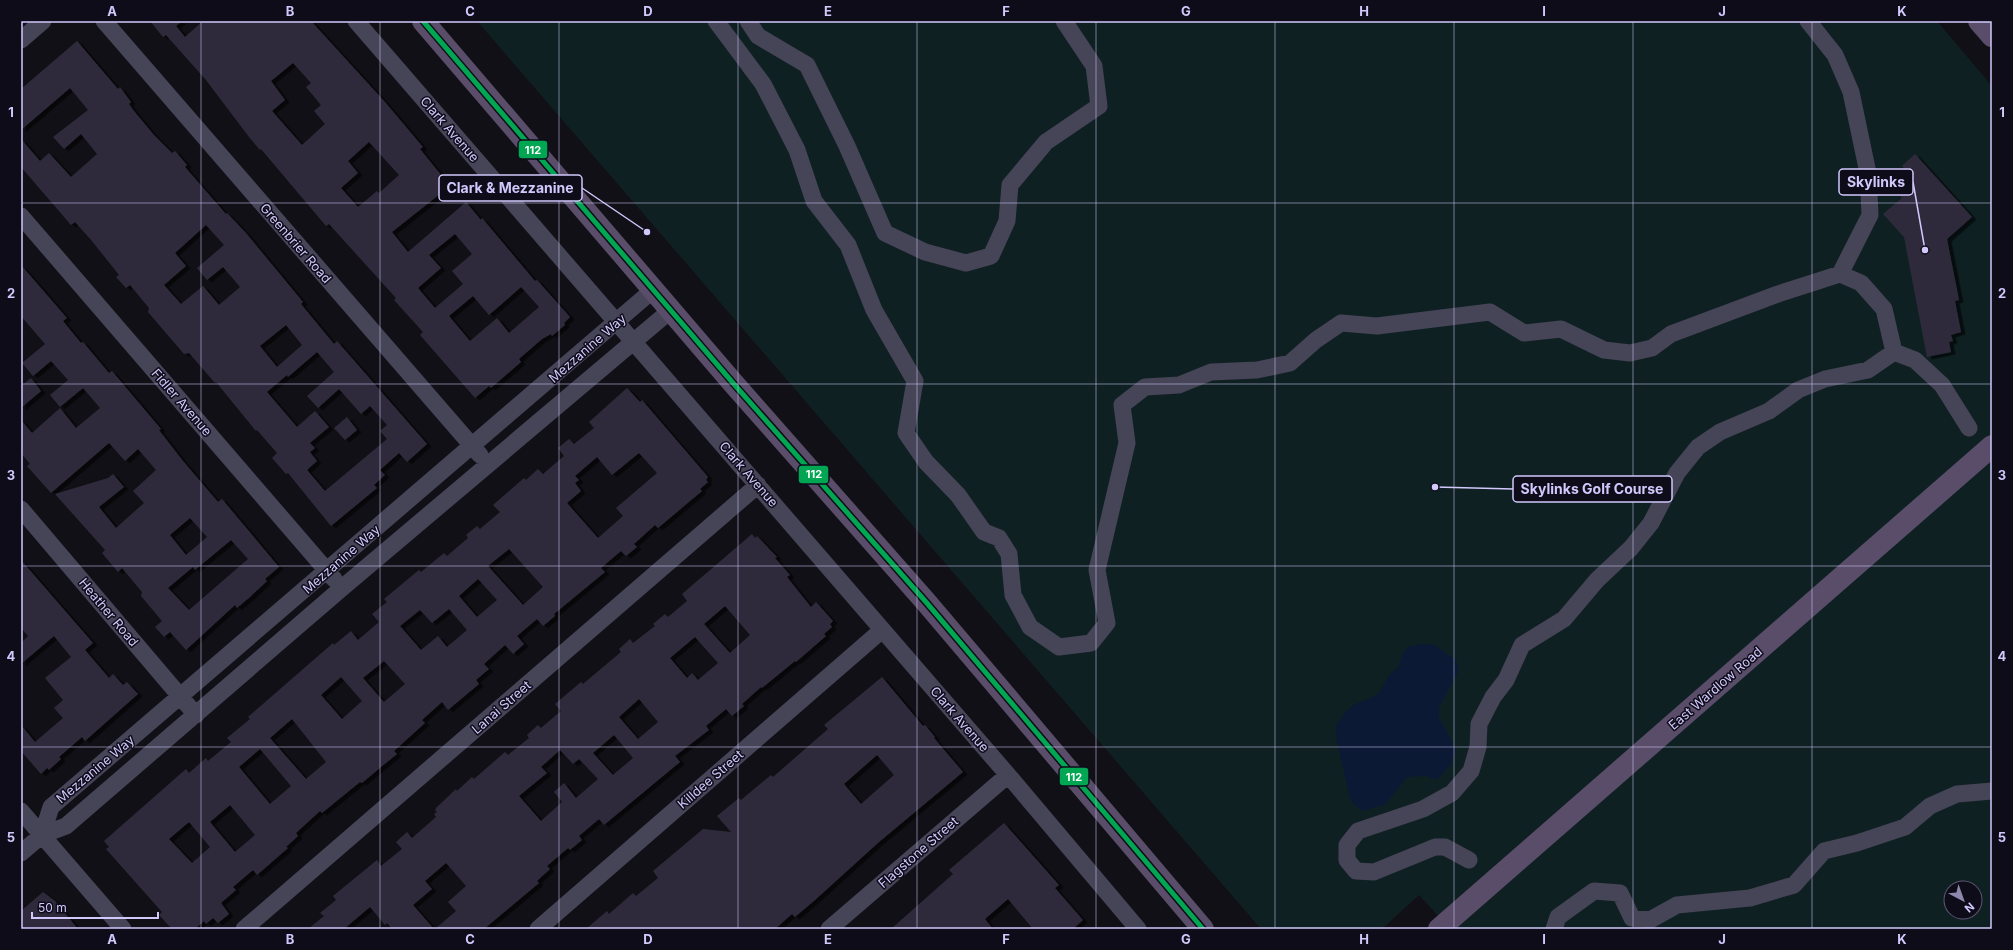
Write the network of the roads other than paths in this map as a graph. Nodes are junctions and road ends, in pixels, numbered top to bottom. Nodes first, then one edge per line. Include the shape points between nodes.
1 (43, 21) edge
2 (104, 21) edge
3 (356, 21) edge
4 (423, 21) edge
5 (716, 21) edge
6 (748, 21) edge
7 (1064, 21) edge
8 (1808, 21) edge
9 (1979, 21) edge
10 (1992, 36) edge
11 (21, 40) edge
12 (21, 216) edge
13 (1840, 274) junction
14 (653, 290) junction
15 (671, 310) junction
16 (617, 322) junction
17 (635, 342) junction
18 (1894, 352) junction
19 (1969, 428) dead end
20 (472, 446) junction
21 (1992, 446) edge
22 (488, 465) junction
23 (758, 485) junction
24 (21, 509) edge
25 (327, 570) junction
26 (342, 588) junction
27 (882, 630) junction
28 (181, 696) junction
29 (196, 715) junction
30 (1008, 775) junction
31 (1992, 791) edge
32 (21, 811) edge
33 (42, 835) junction
34 (21, 853) edge
35 (1469, 860) dead end
36 (1130, 926) edge
37 (123, 929) edge
38 (244, 929) edge
39 (538, 929) edge
40 (829, 929) edge
41 (1203, 929) edge
42 (1439, 929) edge
43 (1554, 929) edge

1 - 11 street
2 - 20 street, Greenbrier Road
3 - 16 street, Clark Avenue
4 - 14 main road
5 - 13 street via 763,84 797,150 814,201 848,245 874,310 915,381 906,434 926,462 958,495 984,532 999,538 1009,554 1013,595 1030,627 1059,647 1091,643 1107,622 1097,570 1127,443 1122,405 1145,387 1179,385 1211,372 1257,370 1290,363 1316,340 1341,324 1377,326 1490,312 1524,333 1561,330 1604,350 1630,353 1652,348 1678,331
6 - 7 street via 758,36 807,65 848,146 885,233 925,252 966,263 991,256 1007,221 1010,185 1046,142 1099,106 1094,66
8 - 13 street via 1835,55 1851,92 1868,172 1870,215
9 - 10 main road
12 - 25 street, Fidler Avenue
13 - 18 street via 1861,283 1884,309
14 - 15 main road
14 - 16 street, Mezzanine Way
15 - 17 street, Mezzanine Way
15 - 41 main road via 926,602
16 - 17 street, Clark Avenue
16 - 20 street, Mezzanine Way
17 - 22 street, Mezzanine Way
17 - 23 street, Clark Avenue
18 - 19 street via 1915,360 1942,385
18 - 35 street via 1868,370 1825,379 1798,390 1769,411 1720,432 1698,447 1677,473 1651,523 1631,548 1597,580 1564,619 1522,645 1506,680 1493,697 1479,724 1478,747 1471,771 1452,793 1423,809 1358,831 1347,845 1346,860 1356,871 1374,872 1435,847 1445,847
20 - 22 street, Greenbrier Road
20 - 25 street, Mezzanine Way
21 - 42 main road, East Wardlow Road
22 - 26 street, Mezzanine Way
23 - 27 street, Clark Avenue
23 - 38 street, Lanai Street
24 - 28 street, Heather Road
25 - 26 street, Fidler Avenue
25 - 28 street, Mezzanine Way
26 - 29 street, Mezzanine Way
27 - 30 street, Clark Avenue
27 - 39 street, Killdee Street
28 - 29 street, Heather Road
28 - 33 street, Mezzanine Way via 51,807
29 - 33 street, Mezzanine Way via 66,826
30 - 36 street, Clark Avenue
30 - 40 street, Flagstone Street
31 - 43 street via 1957,794 1930,806 1904,827 1857,843 1824,850 1794,885 1750,898 1677,905 1650,920 1632,918 1620,893 1594,891 1558,917
32 - 33 street
33 - 34 street, Mezzanine Way
33 - 37 street

